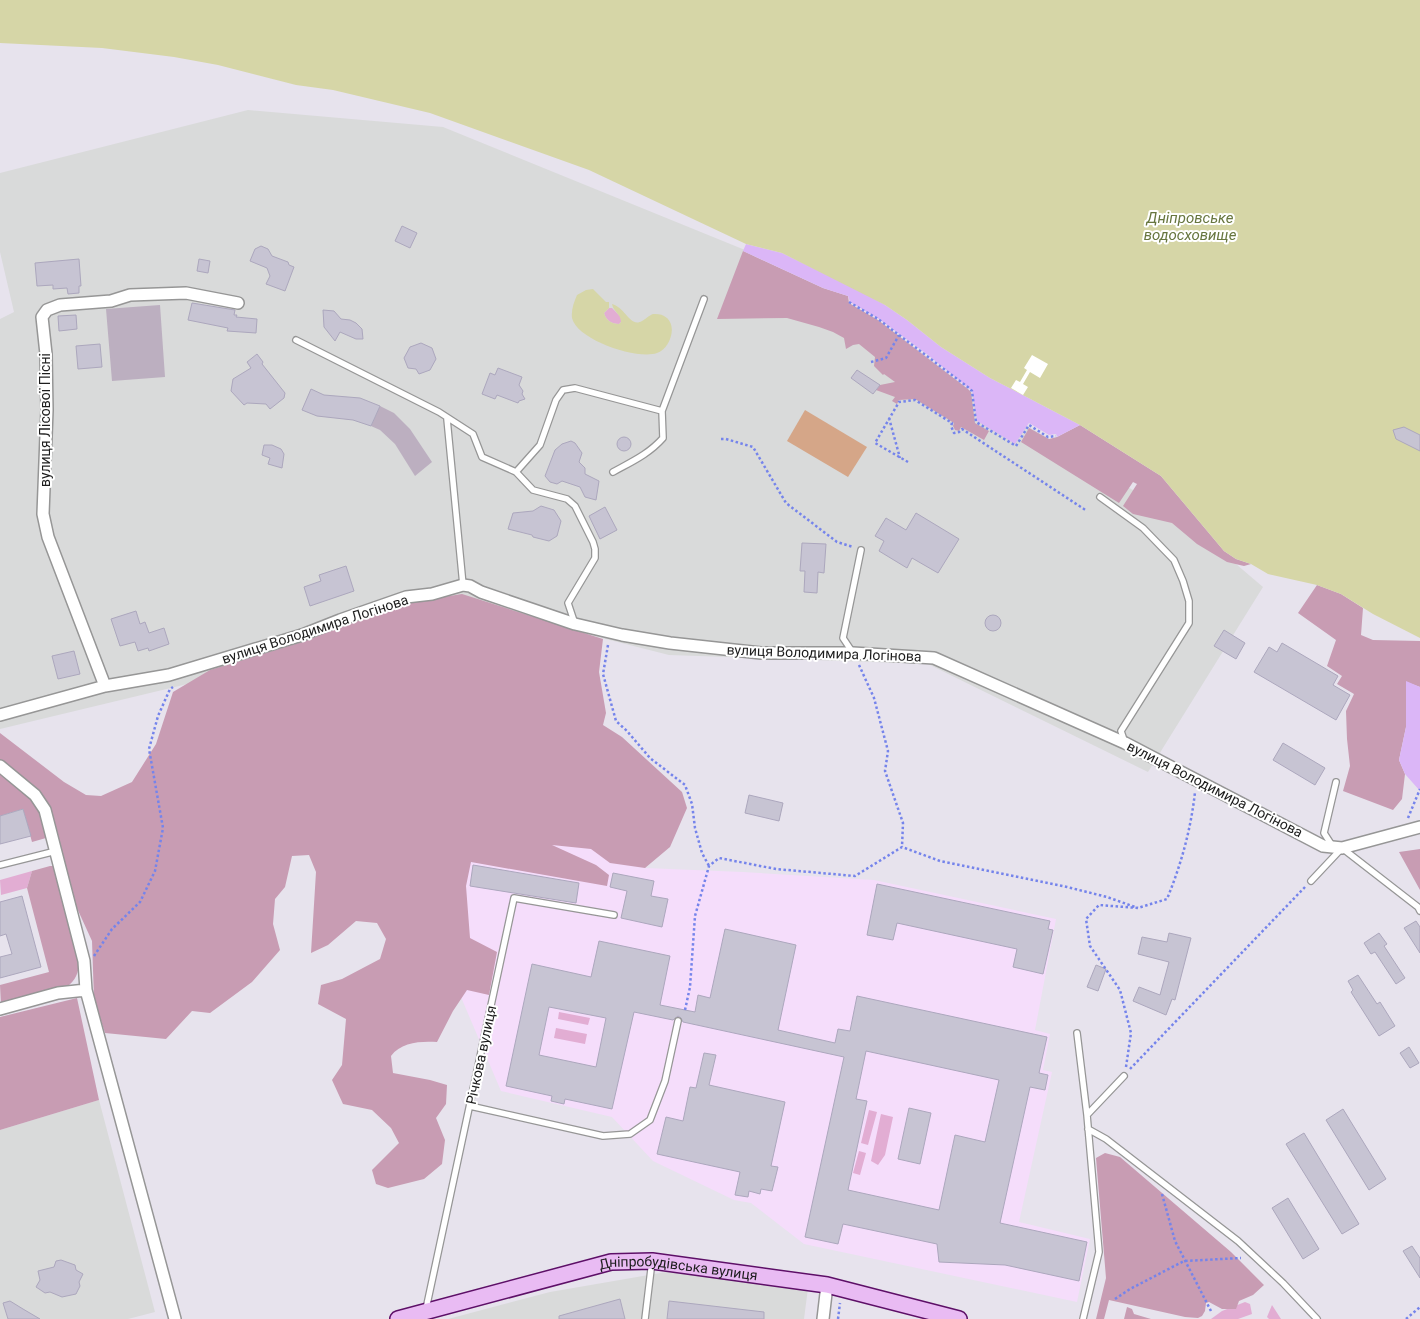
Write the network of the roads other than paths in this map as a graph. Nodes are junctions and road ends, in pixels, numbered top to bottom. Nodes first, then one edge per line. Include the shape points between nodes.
1 (704, 299) dead end
2 (238, 303) dead end
3 (296, 340) dead end
4 (662, 411) junction
5 (447, 418) junction
6 (516, 472) junction
7 (613, 472) dead end
8 (1100, 498) dead end
9 (861, 550) road end
10 (463, 585) junction
11 (575, 624) junction
12 (853, 653) junction
13 (105, 686) junction
14 (0, 715) edge
15 (1125, 743) junction
16 (0, 766) edge
17 (1336, 782) dead end
18 (1420, 827) edge
19 (1337, 848) junction
20 (56, 851) junction
21 (0, 866) edge
22 (1311, 881) road end
23 (1420, 911) edge
24 (614, 915) dead end
25 (86, 990) junction
26 (0, 1008) edge
27 (678, 1021) dead end
28 (1078, 1033) dead end
29 (1124, 1076) road end
30 (470, 1106) junction
31 (1087, 1115) junction
32 (1088, 1129) junction
33 (652, 1261) junction
34 (827, 1285) junction
35 (426, 1311) junction
36 (175, 1319) edge
37 (398, 1319) edge
38 (645, 1319) edge
39 (823, 1319) edge
40 (959, 1319) edge
41 (1084, 1319) edge
42 (1317, 1319) edge

1 - 4 lane
2 - 13 street, вулиця Лісової Пісні via 186,293 130,295 111,301 60,305 47,310 42,317 47,410 44,514 48,537
3 - 5 lane
4 - 6 lane via 575,388 563,390 556,400 540,445
4 - 7 lane via 663,438 644,455
5 - 6 lane via 473,434 482,457
5 - 10 lane
6 - 11 lane via 533,490 568,499 575,506 596,549 595,558 568,603
8 - 15 lane via 1143,528 1174,560 1189,601 1189,623 1121,731
9 - 12 lane via 843,638
10 - 11 street, вулиця Володимира Логінова
10 - 13 street, вулиця Володимира Логінова via 406,597 302,635 169,675
11 - 12 street, вулиця Володимира Логінова via 670,643 761,653
12 - 15 street, вулиця Володимира Логінова via 934,658
13 - 14 street, вулиця Володимира Логінова
15 - 19 street, вулиця Володимира Логінова via 1323,846
16 - 20 street via 35,795 45,810
17 - 19 lane via 1324,833
18 - 19 street
19 - 22 lane
19 - 23 lane
20 - 21 lane
20 - 25 street via 84,961
24 - 30 lane, Річкова вулиця via 514,898
25 - 26 street via 58,993
25 - 36 street
27 - 30 lane via 665,1081 650,1120 630,1134 603,1136
28 - 31 lane
29 - 31 lane
30 - 35 lane, Річкова вулиця
31 - 32 lane
32 - 41 lane via 1099,1252
32 - 42 lane via 1106,1139 1238,1241
33 - 34 street, Дніпробудівська вулиця
33 - 35 street, Дніпробудівська вулиця via 611,1262
33 - 38 lane
34 - 39 street
34 - 40 street, Дніпробудівська вулиця
35 - 37 street, Дніпробудівська вулиця

